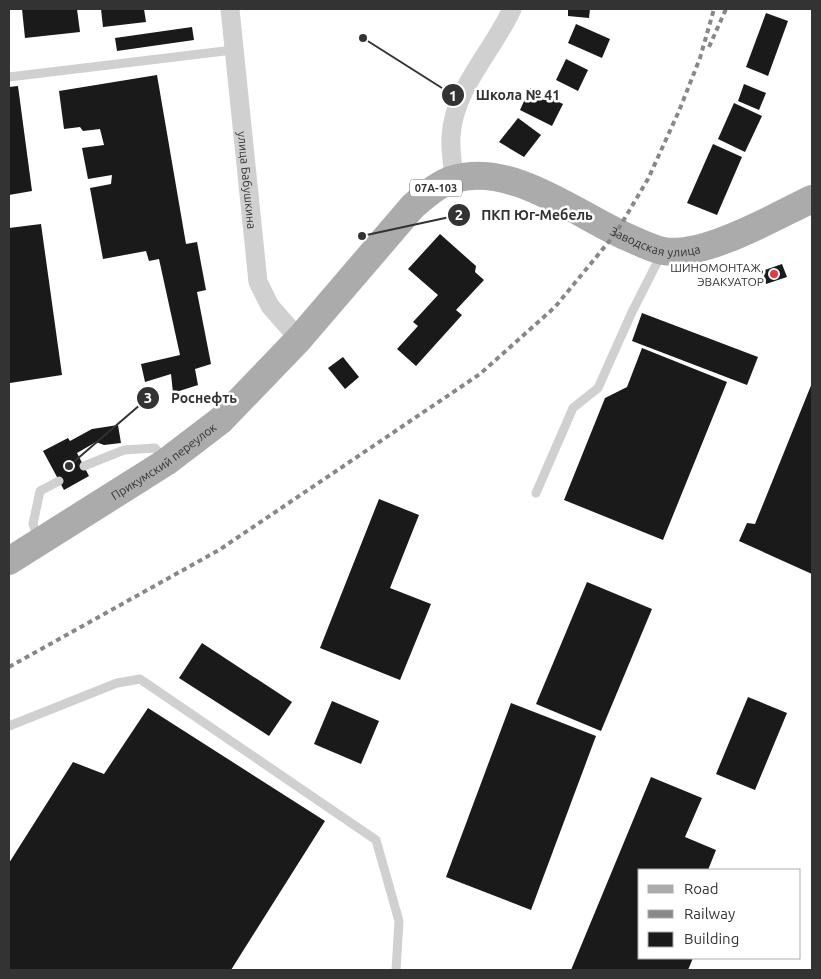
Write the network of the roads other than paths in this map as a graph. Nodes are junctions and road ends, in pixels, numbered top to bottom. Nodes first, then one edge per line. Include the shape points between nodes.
1 (230, 9) edge
2 (512, 9) edge
3 (233, 50) junction
4 (9, 77) edge
5 (454, 179) junction
6 (812, 199) edge
7 (664, 251) junction
8 (299, 338) junction
9 (166, 462) junction
10 (84, 466) dead end
11 (58, 481) dead end
12 (536, 493) dead end
13 (40, 541) junction
14 (9, 561) edge
15 (9, 726) edge
16 (396, 970) edge

1 - 3 street, улица Бабушкина
2 - 5 street via 461,94 451,136
3 - 4 lane
3 - 8 street, улица Бабушкина via 258,282 270,306
5 - 7 main road, Заводская улица / 07А-103 via 492,177 511,180 544,194 616,234
5 - 8 main road, Заводская улица / 07А-103 via 413,206
6 - 7 main road, Заводская улица / 07А-103 via 716,244 692,250
7 - 12 lane via 598,388 573,408
8 - 9 main road, Прикумский переулок / 07А-103 via 222,420
9 - 10 lane via 155,448 124,450
9 - 13 main road, Прикумский переулок / 07А-103
11 - 13 lane via 40,491 33,524
13 - 14 main road, Прикумский переулок / 07А-103
15 - 16 lane via 117,683 140,679 376,840 399,921

